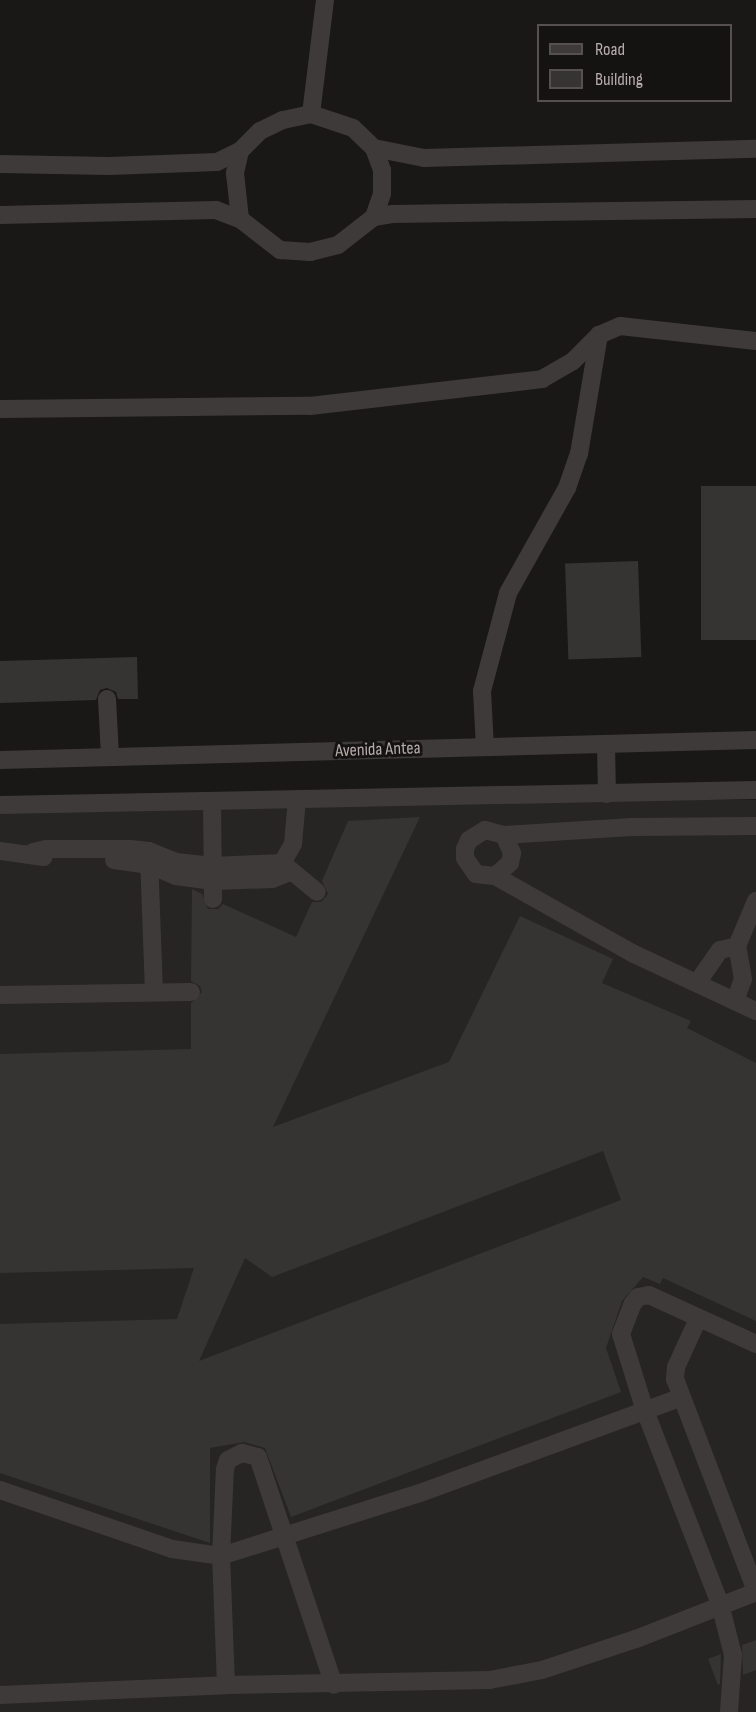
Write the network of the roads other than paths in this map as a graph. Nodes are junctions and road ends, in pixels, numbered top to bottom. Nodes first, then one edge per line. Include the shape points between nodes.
1 (325, 0) edge
2 (311, 114) junction
3 (374, 148) junction
4 (756, 149) edge
5 (240, 151) junction
6 (0, 164) edge
7 (756, 209) edge
8 (0, 215) edge
9 (374, 217) junction
10 (240, 219) junction
11 (599, 335) junction
12 (756, 341) edge
13 (0, 409) edge
14 (106, 699) dead end
15 (756, 740) edge
16 (606, 744) junction
17 (485, 747) junction
18 (110, 757) junction
19 (0, 760) edge
20 (756, 790) edge
21 (607, 794) junction
22 (297, 799) junction
23 (212, 802) junction
24 (0, 805) edge
25 (756, 826) edge
26 (504, 836) junction
27 (0, 851) edge
28 (149, 858) junction
29 (284, 871) junction
30 (495, 876) junction
31 (213, 882) junction
32 (317, 892) dead end
33 (756, 901) edge
34 (736, 946) junction
35 (697, 983) junction
36 (154, 992) junction
37 (191, 992) dead end
38 (0, 995) edge
39 (735, 1001) junction
40 (756, 1011) edge
41 (698, 1319) junction
42 (756, 1344) edge
43 (680, 1398) junction
44 (645, 1411) junction
45 (0, 1490) edge
46 (287, 1538) junction
47 (221, 1556) junction
48 (756, 1592) edge
49 (720, 1605) junction
50 (226, 1685) junction
51 (334, 1685) junction
52 (0, 1695) edge
53 (729, 1712) edge

1 - 2 street
2 - 3 street via 352,128
2 - 5 street via 283,120 260,131
3 - 4 street via 424,158
3 - 9 street via 382,170 382,194
5 - 6 street via 217,162 109,166
5 - 10 street via 235,173
7 - 9 street
8 - 10 street via 216,210
9 - 10 street via 338,244 309,252 280,249
11 - 12 street via 620,326
11 - 13 street via 573,361 542,379 309,406
11 - 17 street via 576,462 567,488 508,593 482,691
14 - 18 street
15 - 16 street, Avenida Antea
16 - 17 street, Avenida Antea
16 - 21 street
17 - 18 street, Avenida Antea
18 - 19 street, Avenida Antea
20 - 21 street
21 - 22 street
22 - 23 street
22 - 29 street via 293,844
23 - 24 street
23 - 31 street
25 - 26 street via 632,827
26 - 30 street via 512,853 510,863
26 - 30 street via 485,830 469,840 465,849 465,858 476,874
27 - 28 street via 33,852 61,860
28 - 31 street via 176,876
28 - 36 street
29 - 31 street
29 - 32 street
30 - 35 street via 632,953
33 - 34 street
34 - 35 street via 720,950
34 - 39 street via 743,979
35 - 39 street
36 - 37 street
36 - 38 street
39 - 40 street
41 - 42 street
41 - 43 street via 676,1367
41 - 44 street via 649,1295 639,1297 632,1305 621,1334
43 - 44 street
43 - 48 street
44 - 46 street
44 - 49 street
45 - 47 street via 172,1549
46 - 47 street
46 - 47 street via 258,1457 234,1455 225,1469
46 - 51 street
47 - 50 street
48 - 49 street
49 - 51 street via 636,1639 542,1670 468,1682
49 - 53 street via 733,1654
50 - 51 street
50 - 52 street

